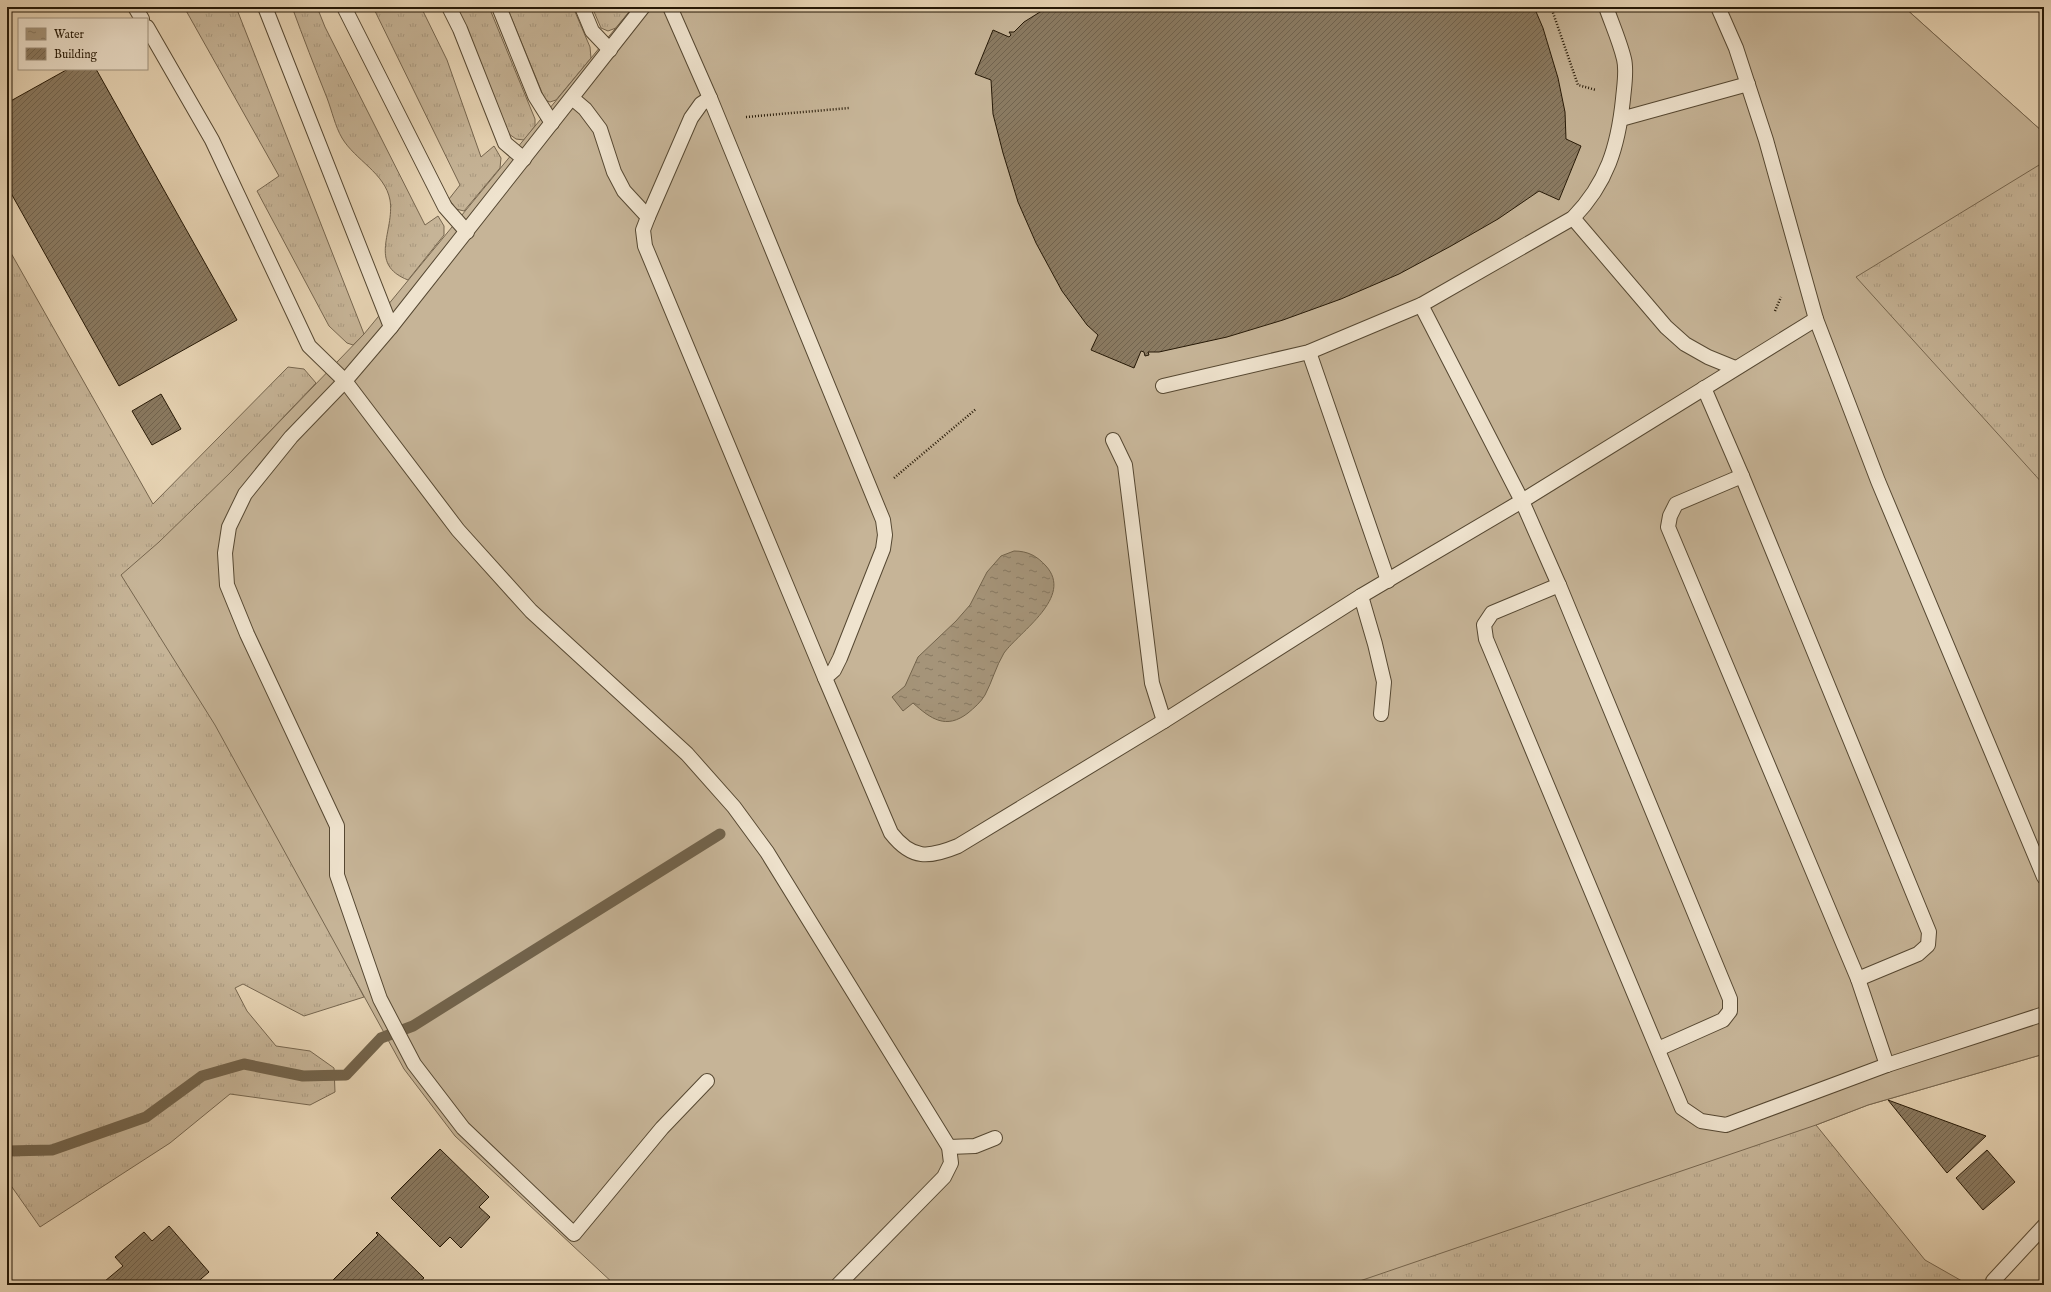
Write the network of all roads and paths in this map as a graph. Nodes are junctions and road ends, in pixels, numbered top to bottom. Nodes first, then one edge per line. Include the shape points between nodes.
1 (135, 7) edge
2 (264, 7) edge
3 (344, 7) edge
4 (449, 7) edge
5 (499, 7) edge
6 (582, 7) edge
7 (643, 7) edge
8 (670, 7) edge
9 (1552, 7) edge
10 (1606, 7) edge
11 (1718, 7) edge
12 (141, 18) edge
13 (148, 29) edge
14 (610, 50) junction
15 (1748, 84) junction
16 (1623, 97) junction
17 (572, 98) junction
18 (710, 98) junction
19 (849, 108) dead end
20 (740, 118) dead end
21 (1621, 119) junction
22 (552, 123) junction
23 (524, 160) junction
24 (648, 217) junction
25 (1573, 218) junction
26 (467, 232) junction
27 (1781, 296) dead end
28 (1421, 305) junction
29 (1774, 313) dead end
30 (1816, 319) junction
31 (391, 327) junction
32 (1309, 352) junction
33 (1735, 368) junction
34 (345, 381) junction
35 (1163, 386) dead end
36 (1704, 388) junction
37 (976, 409) dead end
38 (1113, 440) dead end
39 (1742, 476) junction
40 (888, 482) dead end
41 (1522, 501) junction
42 (1388, 582) junction
43 (1559, 585) junction
44 (1361, 596) junction
45 (824, 678) junction
46 (1381, 714) dead end
47 (1164, 721) junction
48 (2044, 877) edge
49 (1858, 979) junction
50 (2044, 1014) edge
51 (1658, 1049) junction
52 (1887, 1065) junction
53 (707, 1080) dead end
54 (995, 1138) dead end
55 (949, 1147) junction
56 (2044, 1226) edge
57 (1993, 1281) dead end
58 (838, 1285) edge

1 - 12 lane
2 - 31 lane
3 - 26 lane via 445,207
4 - 23 lane via 504,143
5 - 22 lane via 535,96
6 - 14 lane via 592,31
7 - 14 lane
8 - 18 lane
9 - 16 path via 1578,85
10 - 16 lane via 1625,60
11 - 15 lane
13 - 34 lane via 212,140 309,346
14 - 17 lane
15 - 21 lane
15 - 30 lane
16 - 21 lane
17 - 22 lane
17 - 24 lane via 586,109 600,129 614,172 624,191
18 - 24 lane via 701,104 691,118
18 - 45 lane via 883,520 885,535 882,549 840,658 834,670
19 - 20 path
21 - 25 lane via 1616,146 1600,185
22 - 23 lane
23 - 26 lane
24 - 45 lane via 643,230 645,246
25 - 28 lane
25 - 33 lane via 1666,327 1685,344
26 - 31 lane
27 - 29 path
28 - 32 lane
28 - 41 lane
30 - 33 lane
30 - 48 lane via 1878,480
31 - 34 lane
32 - 35 lane
32 - 42 lane
33 - 36 lane
34 - 53 lane via 291,437 245,494 229,527 225,553 227,585 247,634 337,826 337,875 380,999 411,1058 463,1128 574,1234 662,1128
34 - 55 lane via 458,530 531,611 687,754 734,807 767,852
36 - 39 lane
36 - 41 lane
37 - 40 path
38 - 47 lane via 1125,465 1152,683
39 - 49 lane via 1929,932 1928,945 1918,954
39 - 49 lane via 1676,504 1668,527
41 - 42 lane
41 - 43 lane
42 - 44 lane
43 - 51 lane via 1730,999 1730,1011 1724,1020
43 - 51 lane via 1492,613 1484,625 1486,639
44 - 46 lane via 1384,682
44 - 47 lane
45 - 47 lane via 890,833 899,844 921,855 932,855 958,846
49 - 52 lane
50 - 52 lane
51 - 52 lane via 1682,1108 1701,1122 1726,1125
54 - 55 lane via 975,1146
55 - 58 lane via 951,1163 944,1177
56 - 57 lane

